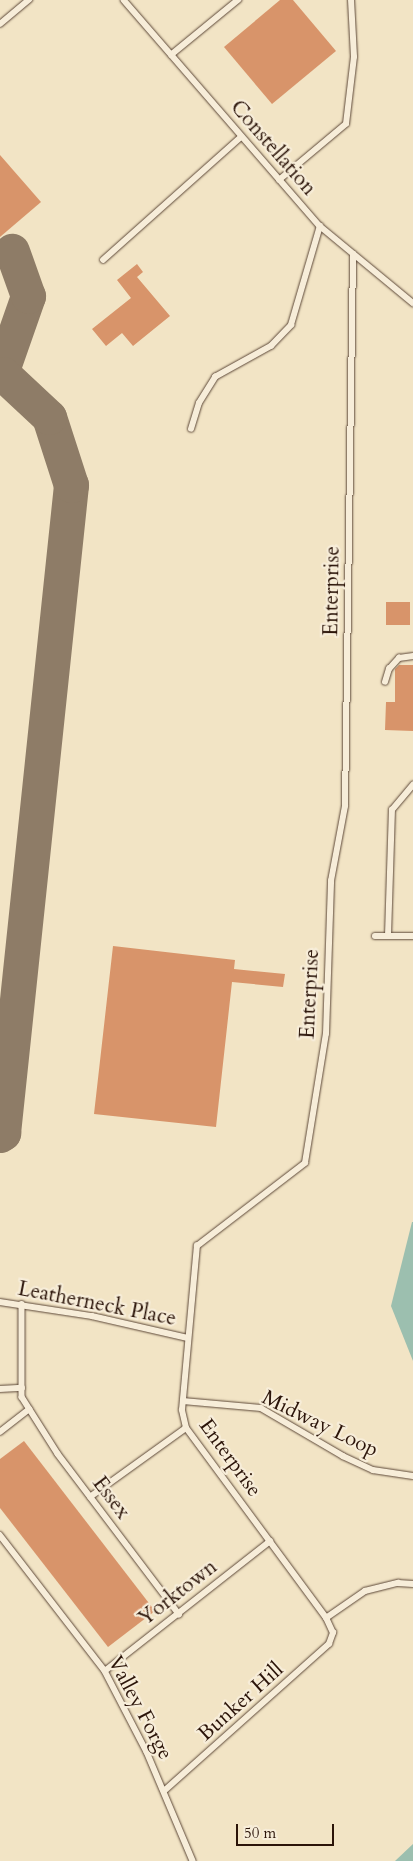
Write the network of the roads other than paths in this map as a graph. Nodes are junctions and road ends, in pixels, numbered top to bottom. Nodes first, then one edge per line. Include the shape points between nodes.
1 (29, 0) edge
2 (124, 0) edge
3 (238, 0) edge
4 (351, 0) edge
5 (0, 24) edge
6 (170, 55) junction
7 (241, 137) junction
8 (279, 180) junction
9 (320, 226) junction
10 (353, 254) junction
11 (103, 260) dead end
12 (413, 303) edge
13 (191, 429) dead end
14 (413, 656) edge
15 (384, 682) dead end
16 (413, 784) edge
17 (375, 936) dead end
18 (388, 936) junction
19 (413, 936) edge
20 (0, 1302) edge
21 (22, 1304) junction
22 (188, 1338) junction
23 (22, 1388) junction
24 (0, 1390) edge
25 (183, 1400) junction
26 (29, 1409) junction
27 (186, 1428) junction
28 (0, 1432) edge
29 (413, 1476) edge
30 (90, 1497) junction
31 (0, 1535) edge
32 (270, 1540) junction
33 (413, 1584) edge
34 (179, 1614) junction
35 (326, 1618) junction
36 (334, 1633) joint
37 (105, 1671) junction
38 (164, 1790) junction
39 (193, 1861) edge

1 - 5 lane
2 - 6 lane, Constellation
3 - 6 lane
4 - 8 lane via 354,57 346,124
6 - 7 lane, Constellation
7 - 8 lane, Constellation
7 - 11 lane
8 - 9 lane, Constellation
9 - 10 lane, Constellation
9 - 13 lane via 291,325 271,346 215,377 199,403
10 - 12 lane, Constellation
10 - 22 lane, Enterprise via 345,806 332,881 326,1034 305,1163 197,1246
14 - 15 lane via 399,658 388,669
16 - 18 lane via 392,810
17 - 18 lane
18 - 19 lane
20 - 21 lane, Leatherneck Place
21 - 22 lane, Leatherneck Place
21 - 23 lane
22 - 25 lane, Enterprise
23 - 24 lane
23 - 26 lane, Essex via 22,1398
25 - 27 lane, Enterprise
25 - 29 lane, Midway Loop via 261,1408 373,1470
26 - 28 lane
26 - 30 lane, Essex
27 - 30 lane
27 - 32 lane, Enterprise
30 - 34 lane, Essex
31 - 37 lane, Valley Forge
32 - 34 lane, Yorktown
32 - 35 lane, Enterprise
33 - 35 lane via 398,1583 365,1591
34 - 37 lane, Yorktown
35 - 36 lane, Enterprise
36 - 38 lane, Bunker Hill via 329,1644
37 - 38 lane, Valley Forge
38 - 39 lane, Valley Forge

